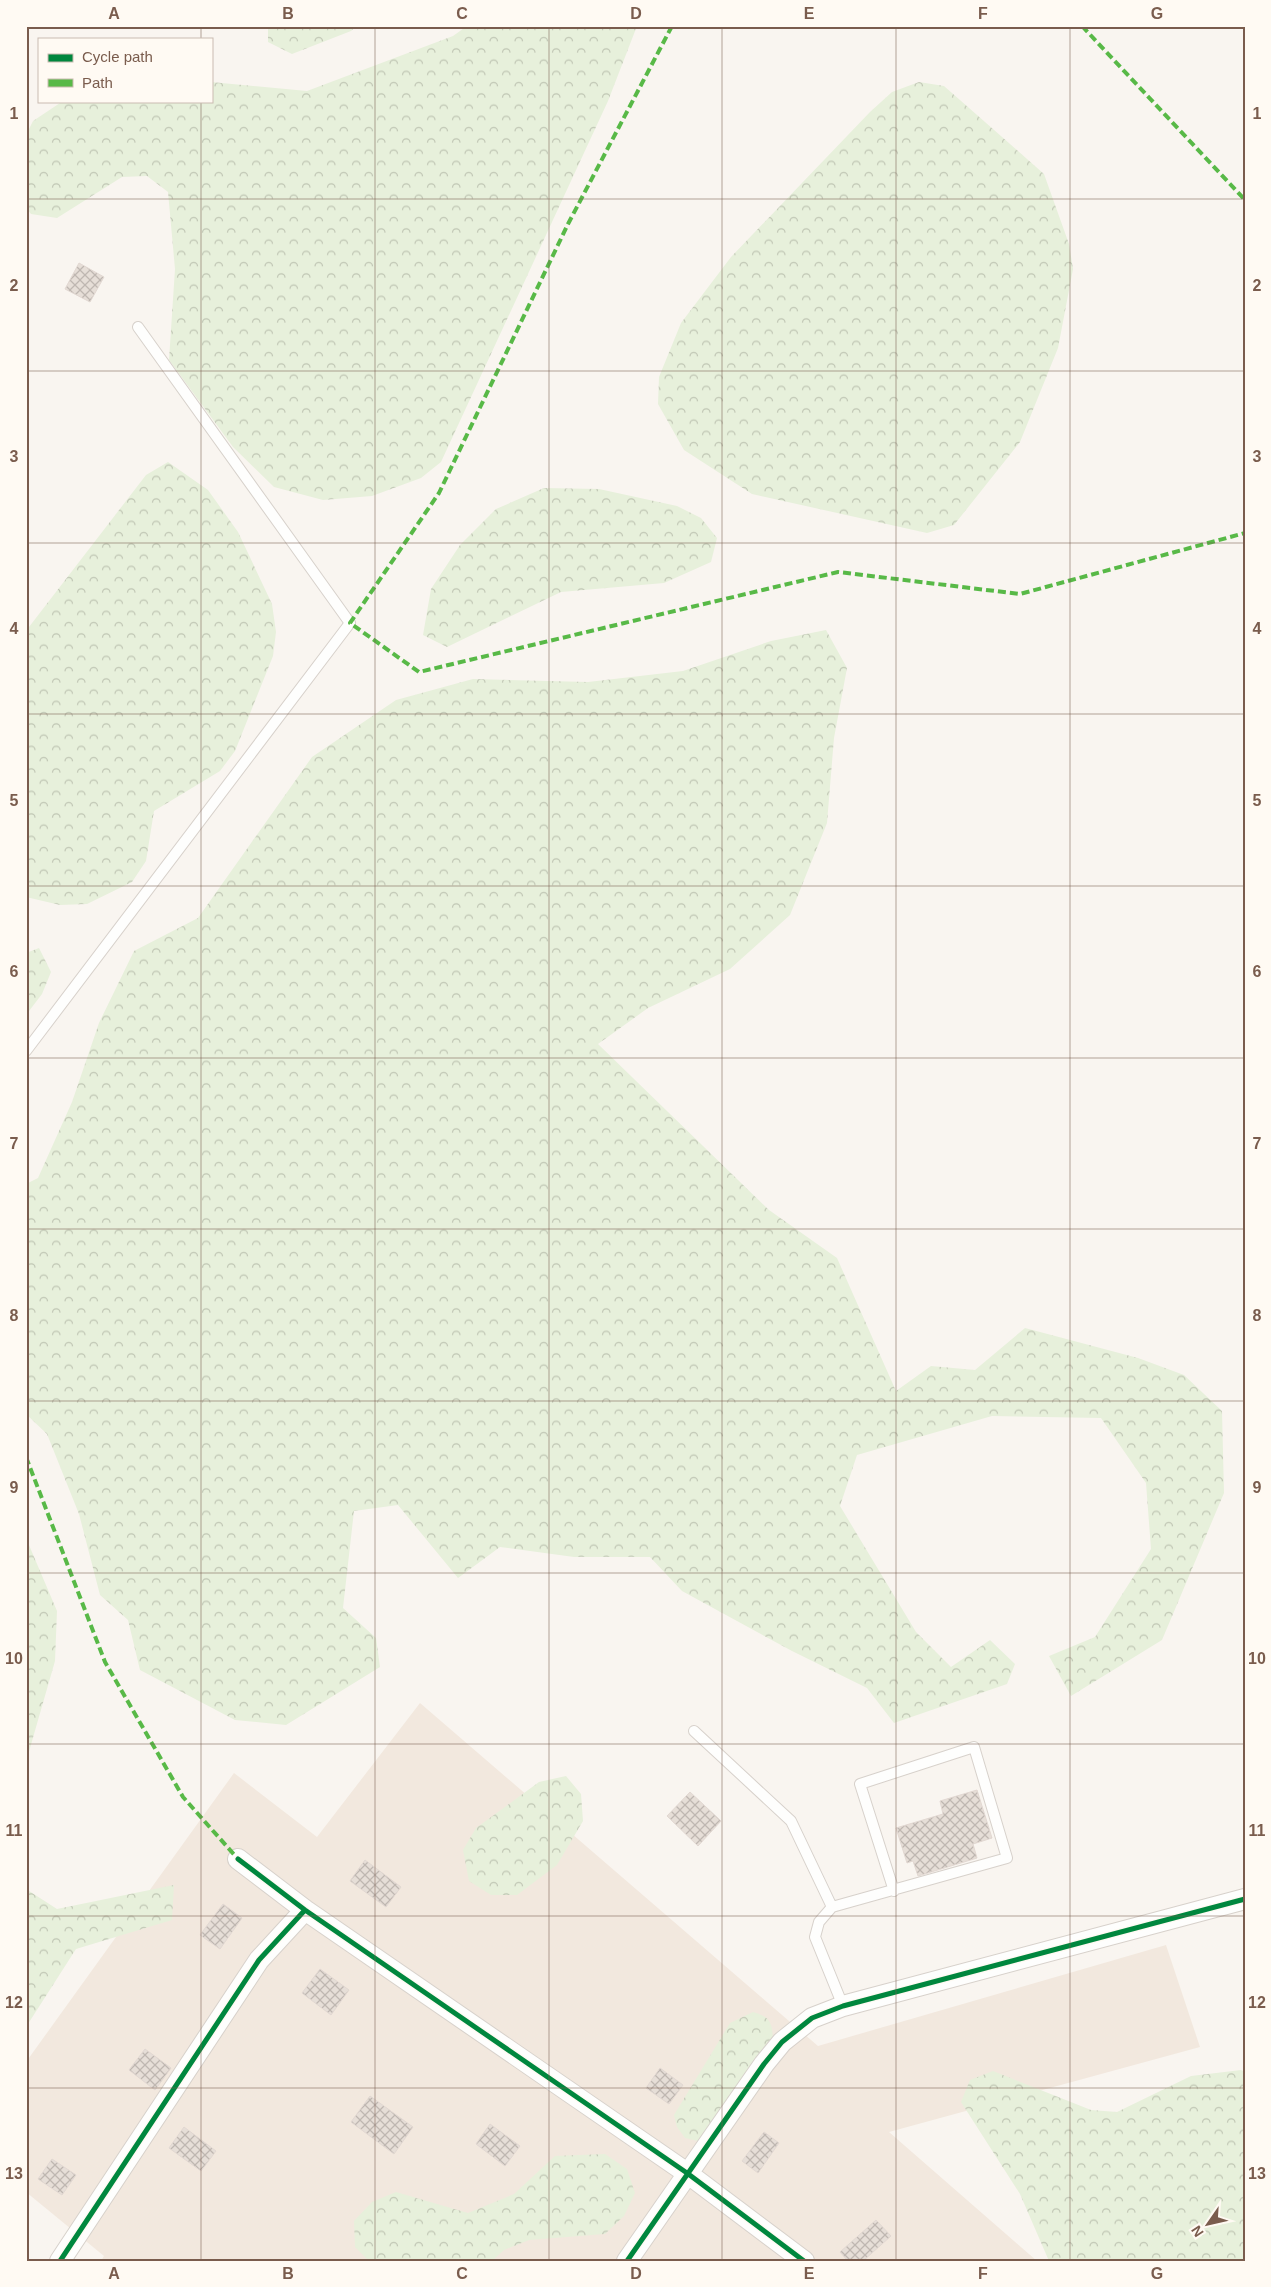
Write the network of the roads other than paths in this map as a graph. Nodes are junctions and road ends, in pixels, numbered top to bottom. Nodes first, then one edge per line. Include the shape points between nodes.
1 (138, 327) dead end
2 (26, 1051) edge
3 (694, 1731) dead end
4 (238, 1859) dead end
5 (894, 1891) junction
6 (1245, 1899) edge
7 (832, 1907) junction
8 (305, 1910) junction
9 (843, 2006) junction
10 (687, 2173) junction
11 (60, 2261) edge
12 (627, 2261) edge
13 (804, 2261) edge

1 - 2 lane via 350,623
3 - 7 lane via 791,1821
4 - 8 street
5 - 5 lane via 1007,1858 974,1747 860,1784
5 - 7 lane
6 - 9 street
7 - 9 lane via 819,1922 815,1937
8 - 10 street
8 - 11 street via 259,1960
9 - 10 street via 812,2018 782,2042
10 - 12 street
10 - 13 street

